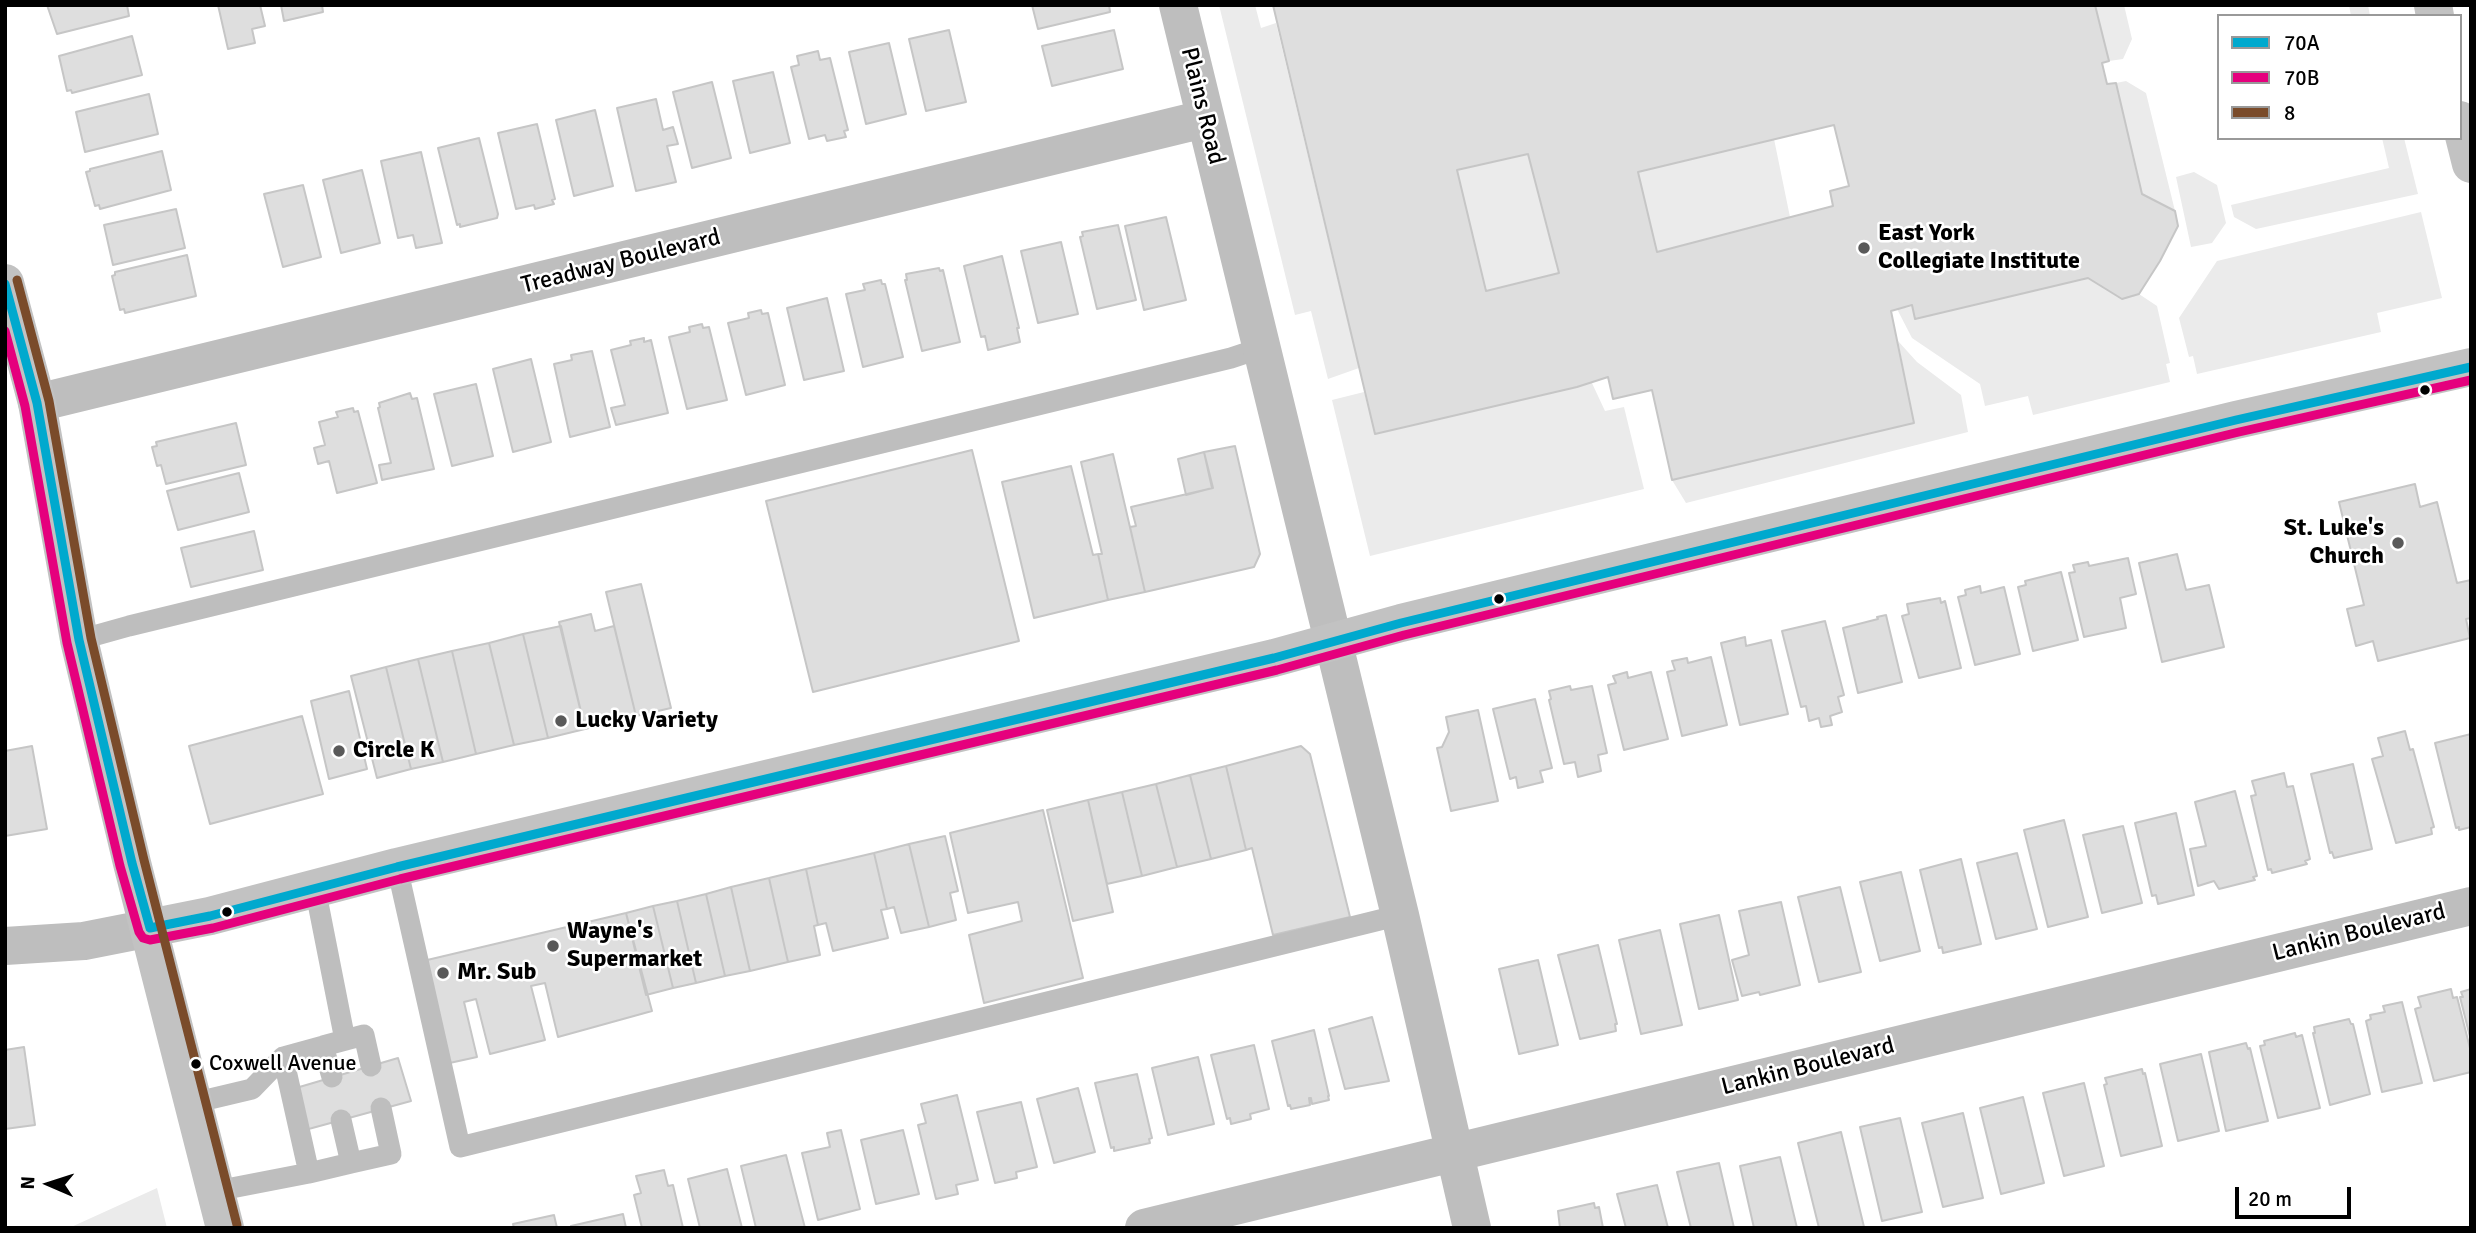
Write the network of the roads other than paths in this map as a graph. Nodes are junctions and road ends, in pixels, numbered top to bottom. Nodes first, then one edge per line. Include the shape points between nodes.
1 (1178, 5) edge
2 (1204, 119) junction
3 (2462, 128) edge
4 (2471, 164) edge
5 (5, 283) edge
6 (1261, 348) junction
7 (2471, 367) edge
8 (37, 403) junction
9 (79, 640) junction
10 (1334, 642) junction
11 (397, 867) junction
12 (315, 888) junction
13 (2471, 906) edge
14 (1400, 915) junction
15 (150, 928) junction
16 (5, 946) edge
17 (345, 1040) junction
18 (323, 1046) junction
19 (283, 1057) junction
20 (371, 1066) dead end
21 (332, 1077) dead end
22 (193, 1103) junction
23 (381, 1108) dead end
24 (341, 1120) dead end
25 (1454, 1152) junction
26 (351, 1163) junction
27 (309, 1173) junction
28 (216, 1191) junction
29 (225, 1228) edge
30 (1144, 1228) edge
31 (1472, 1228) edge

1 - 2 street, Plains Road
2 - 6 street, Plains Road
2 - 8 street, Treadway Boulevard
3 - 4 main road
5 - 8 main road
6 - 9 lane
6 - 10 street, Plains Road
7 - 10 main road via 2222,423
8 - 9 main road
9 - 15 main road
10 - 11 main road
10 - 14 street, Plains Road
11 - 12 main road
11 - 14 lane via 460,1147
12 - 15 main road
12 - 17 lane
13 - 25 street, Lankin Boulevard
14 - 25 street, Plains Road
15 - 16 street via 84,941
15 - 22 main road
17 - 18 lane
17 - 20 lane via 365,1035
18 - 19 lane
18 - 21 lane
19 - 22 lane via 252,1088
19 - 27 lane
22 - 28 main road
23 - 26 lane via 391,1154
24 - 26 lane
25 - 30 street, Lankin Boulevard
25 - 31 street, Plains Road
26 - 27 lane
27 - 28 lane
28 - 29 main road

